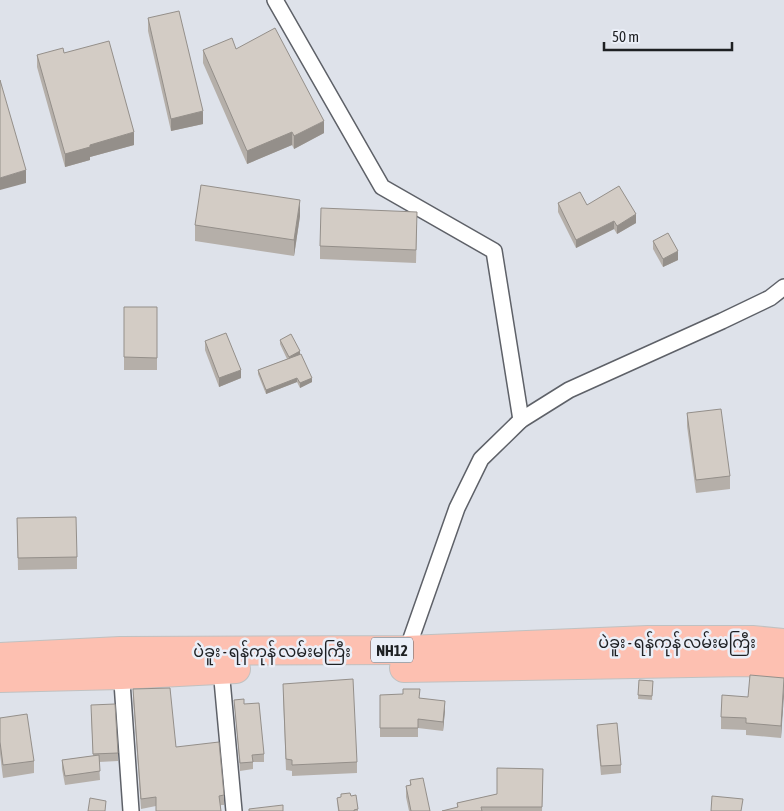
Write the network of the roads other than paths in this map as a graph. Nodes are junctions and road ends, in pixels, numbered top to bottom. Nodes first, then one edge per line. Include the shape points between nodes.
1 (275, 0) edge
2 (784, 287) edge
3 (522, 420) junction
4 (784, 643) edge
5 (0, 657) edge
6 (407, 659) junction
7 (121, 663) junction
8 (784, 666) edge
9 (221, 669) junction
10 (0, 678) edge
11 (131, 811) edge
12 (234, 811) edge

1 - 3 street via 382,187 494,251
2 - 3 street via 770,298 722,321 569,390
3 - 6 street via 481,459 457,508
4 - 6 highway, ပဲခူး - ရန်ကုန် လမ်းမကြီး / NH12 via 648,640
5 - 7 highway, ပဲခူး - ရန်ကုန် လမ်းမကြီး / NH12
6 - 7 highway, ပဲခူး - ရန်ကုန် လမ်းမကြီး / NH12
6 - 8 highway, ပဲခူး - ရန်ကုန် လမ်းမကြီး / NH12 via 747,662
6 - 9 highway, ပဲခူး - ရန်ကုန် လမ်းမကြီး / NH12
7 - 9 highway, ပဲခူး - ရန်ကုန် လမ်းမကြီး / NH12
7 - 10 highway, ပဲခူး - ရန်ကုန် လမ်းမကြီး / NH12
7 - 11 street
9 - 12 street

